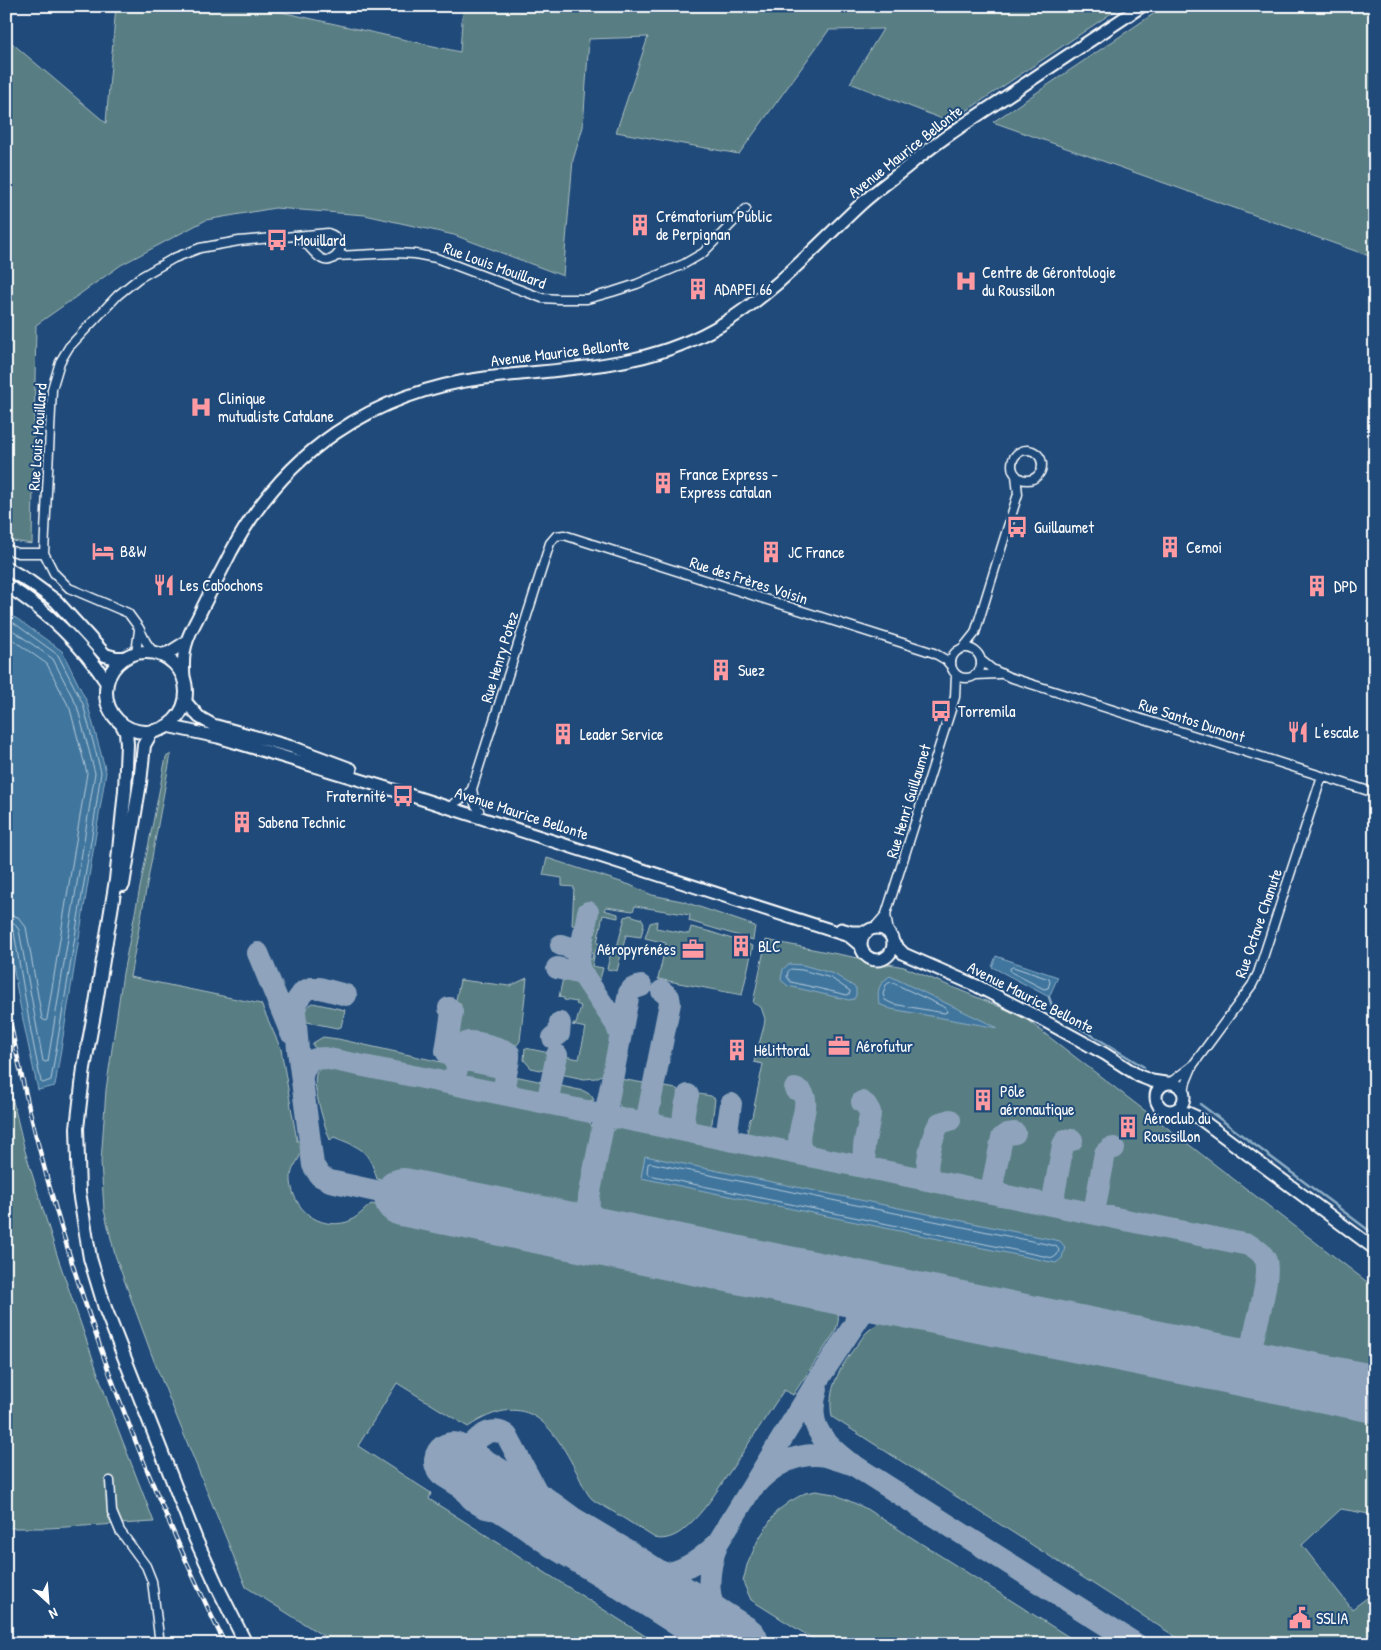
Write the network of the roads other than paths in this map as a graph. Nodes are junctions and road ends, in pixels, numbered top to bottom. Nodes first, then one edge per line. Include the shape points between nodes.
1 (1142, 6) edge
2 (746, 209) dead end
3 (320, 235) junction
4 (294, 236) junction
5 (340, 244) junction
6 (315, 253) junction
7 (357, 254) junction
8 (337, 256) junction
9 (1016, 475) junction
10 (1030, 480) junction
11 (1018, 494) junction
12 (556, 536) joint
13 (6, 549) edge
14 (44, 553) junction
15 (6, 568) edge
16 (6, 585) edge
17 (139, 628) junction
18 (975, 633) junction
19 (186, 642) junction
20 (960, 650) junction
21 (976, 652) junction
22 (934, 653) junction
23 (157, 654) junction
24 (131, 656) junction
25 (981, 660) junction
26 (950, 665) junction
27 (1001, 674) junction
28 (956, 675) junction
29 (972, 676) junction
30 (184, 678) junction
31 (107, 683) junction
32 (955, 697) junction
33 (185, 701) junction
34 (121, 723) junction
35 (167, 726) junction
36 (152, 732) junction
37 (1322, 776) junction
38 (472, 789) junction
39 (1375, 792) edge
40 (454, 803) junction
41 (480, 810) junction
42 (886, 914) junction
43 (870, 930) junction
44 (891, 938) junction
45 (861, 946) junction
46 (904, 954) junction
47 (887, 956) junction
48 (1193, 1065) junction
49 (1139, 1076) junction
50 (1168, 1083) junction
51 (1184, 1095) junction
52 (1156, 1096) junction
53 (1175, 1111) junction
54 (1199, 1118) junction
55 (1375, 1249) edge
56 (110, 1481) dead end
57 (160, 1644) edge
58 (246, 1644) edge
59 (253, 1644) edge

1 - 19 street, Avenue Maurice Bellonte via 910,164 764,295 694,341 654,356 603,366 447,384 389,402 356,419 326,439 277,484 257,509 238,539
2 - 7 street, Rue Louis Mouillard via 703,253 684,264 637,284 586,298 542,298 436,258 415,254
3 - 4 street, Rue Louis Mouillard
3 - 5 street via 332,234
3 - 6 street via 313,245
4 - 6 street
4 - 14 street, Rue Louis Mouillard via 200,248 174,258 139,278 118,295 69,348 60,362 52,389
5 - 7 street
5 - 8 street
6 - 8 street via 325,260
7 - 8 street, Rue Louis Mouillard
9 - 10 street
9 - 10 street via 1012,462 1016,454 1024,450 1034,451 1040,457 1042,467 1038,476
9 - 11 street
10 - 11 street
11 - 18 street
12 - 22 street, Rue des Frères Voisin via 571,538
12 - 38 street, Rue Henry Potez via 550,543
13 - 14 street via 18,553
14 - 17 street via 54,573 69,588 128,613
15 - 24 main road via 56,601 105,654 116,658
16 - 31 main road via 47,615 77,645
17 - 23 street
17 - 24 street
18 - 20 street
18 - 21 street
19 - 23 street via 170,652
19 - 30 street, Avenue Maurice Bellonte
20 - 21 street via 968,648
20 - 22 street, Rue des Frères Voisin via 948,654
20 - 26 street
21 - 25 street
22 - 26 street, Rue des Frères Voisin
23 - 24 main road
23 - 30 main road via 170,660
24 - 31 main road via 117,665
25 - 27 street, Rue Santos Dumont
25 - 29 street via 981,668
26 - 28 street
27 - 29 street, Rue Santos Dumont
27 - 37 street, Rue Santos Dumont
28 - 29 street
28 - 32 street, Rue Henri Guillaumet
29 - 32 street, Rue Henri Guillaumet
30 - 33 main road
31 - 34 main road via 108,705
32 - 42 street, Rue Henri Guillaumet
33 - 35 main road via 182,711
33 - 40 street, Avenue Maurice Bellonte via 199,717 213,725 292,747 378,780
34 - 36 main road via 130,729
34 - 58 main road via 127,744 125,790 116,880 84,1068 78,1128 80,1201 90,1258 105,1308 196,1540
35 - 36 main road
35 - 45 street, Avenue Maurice Bellonte via 218,737 453,808 849,936
36 - 59 main road via 144,745 86,1102 83,1140 88,1211 94,1247 112,1310 214,1566
37 - 39 street, Rue Santos Dumont
37 - 48 street, Rue Octave Chanute via 1258,973
38 - 40 street
38 - 41 street via 475,804
40 - 41 street, Avenue Maurice Bellonte
41 - 43 street, Avenue Maurice Bellonte via 851,932
42 - 43 street, Rue Henri Guillaumet
42 - 44 street, Rue Henri Guillaumet
43 - 44 street via 882,929
43 - 45 street via 862,938
44 - 46 street, Avenue Maurice Bellonte
44 - 47 street via 891,950
45 - 47 street via 870,958
46 - 47 street
46 - 49 street, Avenue Maurice Bellonte via 1039,1018
48 - 50 street, Rue Octave Chanute
48 - 51 street, Rue Octave Chanute
49 - 50 street, Avenue Maurice Bellonte
49 - 52 street, Avenue Maurice Bellonte
50 - 51 street via 1179,1085
50 - 52 street via 1159,1088
51 - 53 street via 1182,1106
51 - 54 street
52 - 53 street via 1160,1108
53 - 54 street
54 - 55 street
56 - 57 street via 112,1512 120,1531 146,1566 152,1581

